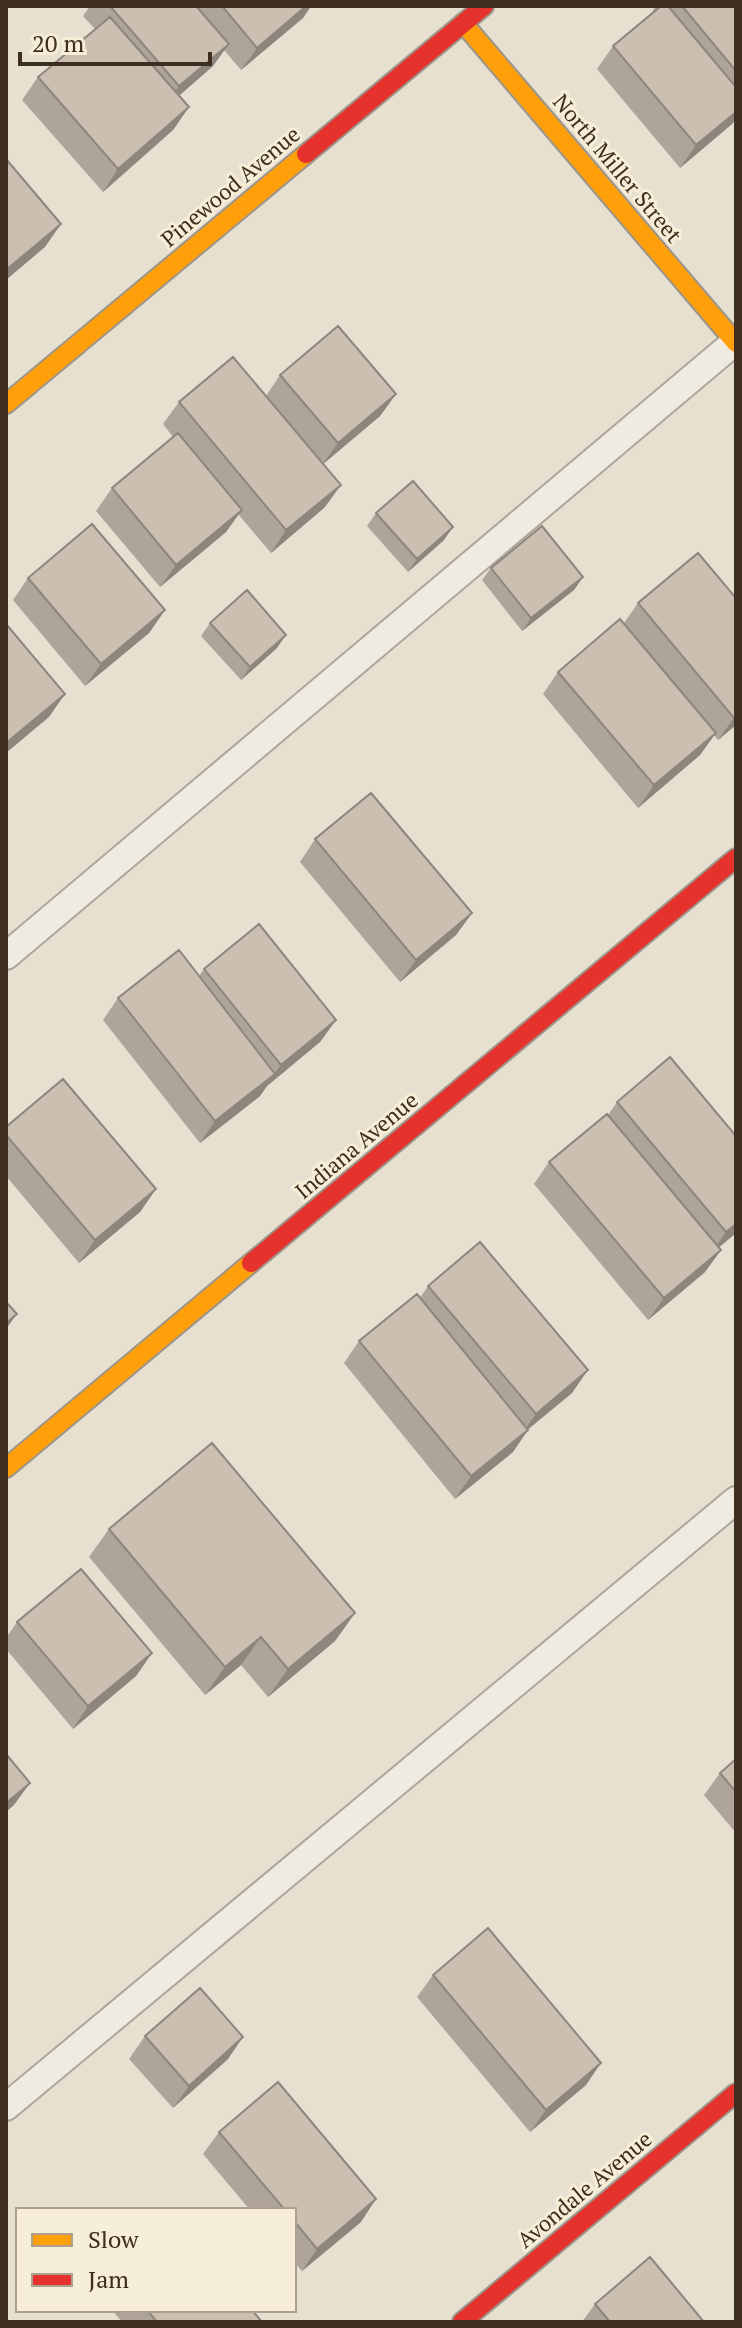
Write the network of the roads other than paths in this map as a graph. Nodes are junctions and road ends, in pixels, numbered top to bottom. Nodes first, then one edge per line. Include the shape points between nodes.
1 (484, 6) edge
2 (463, 23) junction
3 (736, 342) edge
4 (6, 404) edge
5 (736, 858) edge
6 (6, 956) edge
7 (6, 1468) edge
8 (736, 1500) edge
9 (736, 2093) edge
10 (6, 2107) edge
11 (462, 2322) edge

1 - 2 street, Pinewood Avenue
2 - 3 street, North Miller Street
2 - 4 street, Pinewood Avenue
3 - 6 lane
5 - 7 street, Indiana Avenue
8 - 10 lane
9 - 11 street, Avondale Avenue

